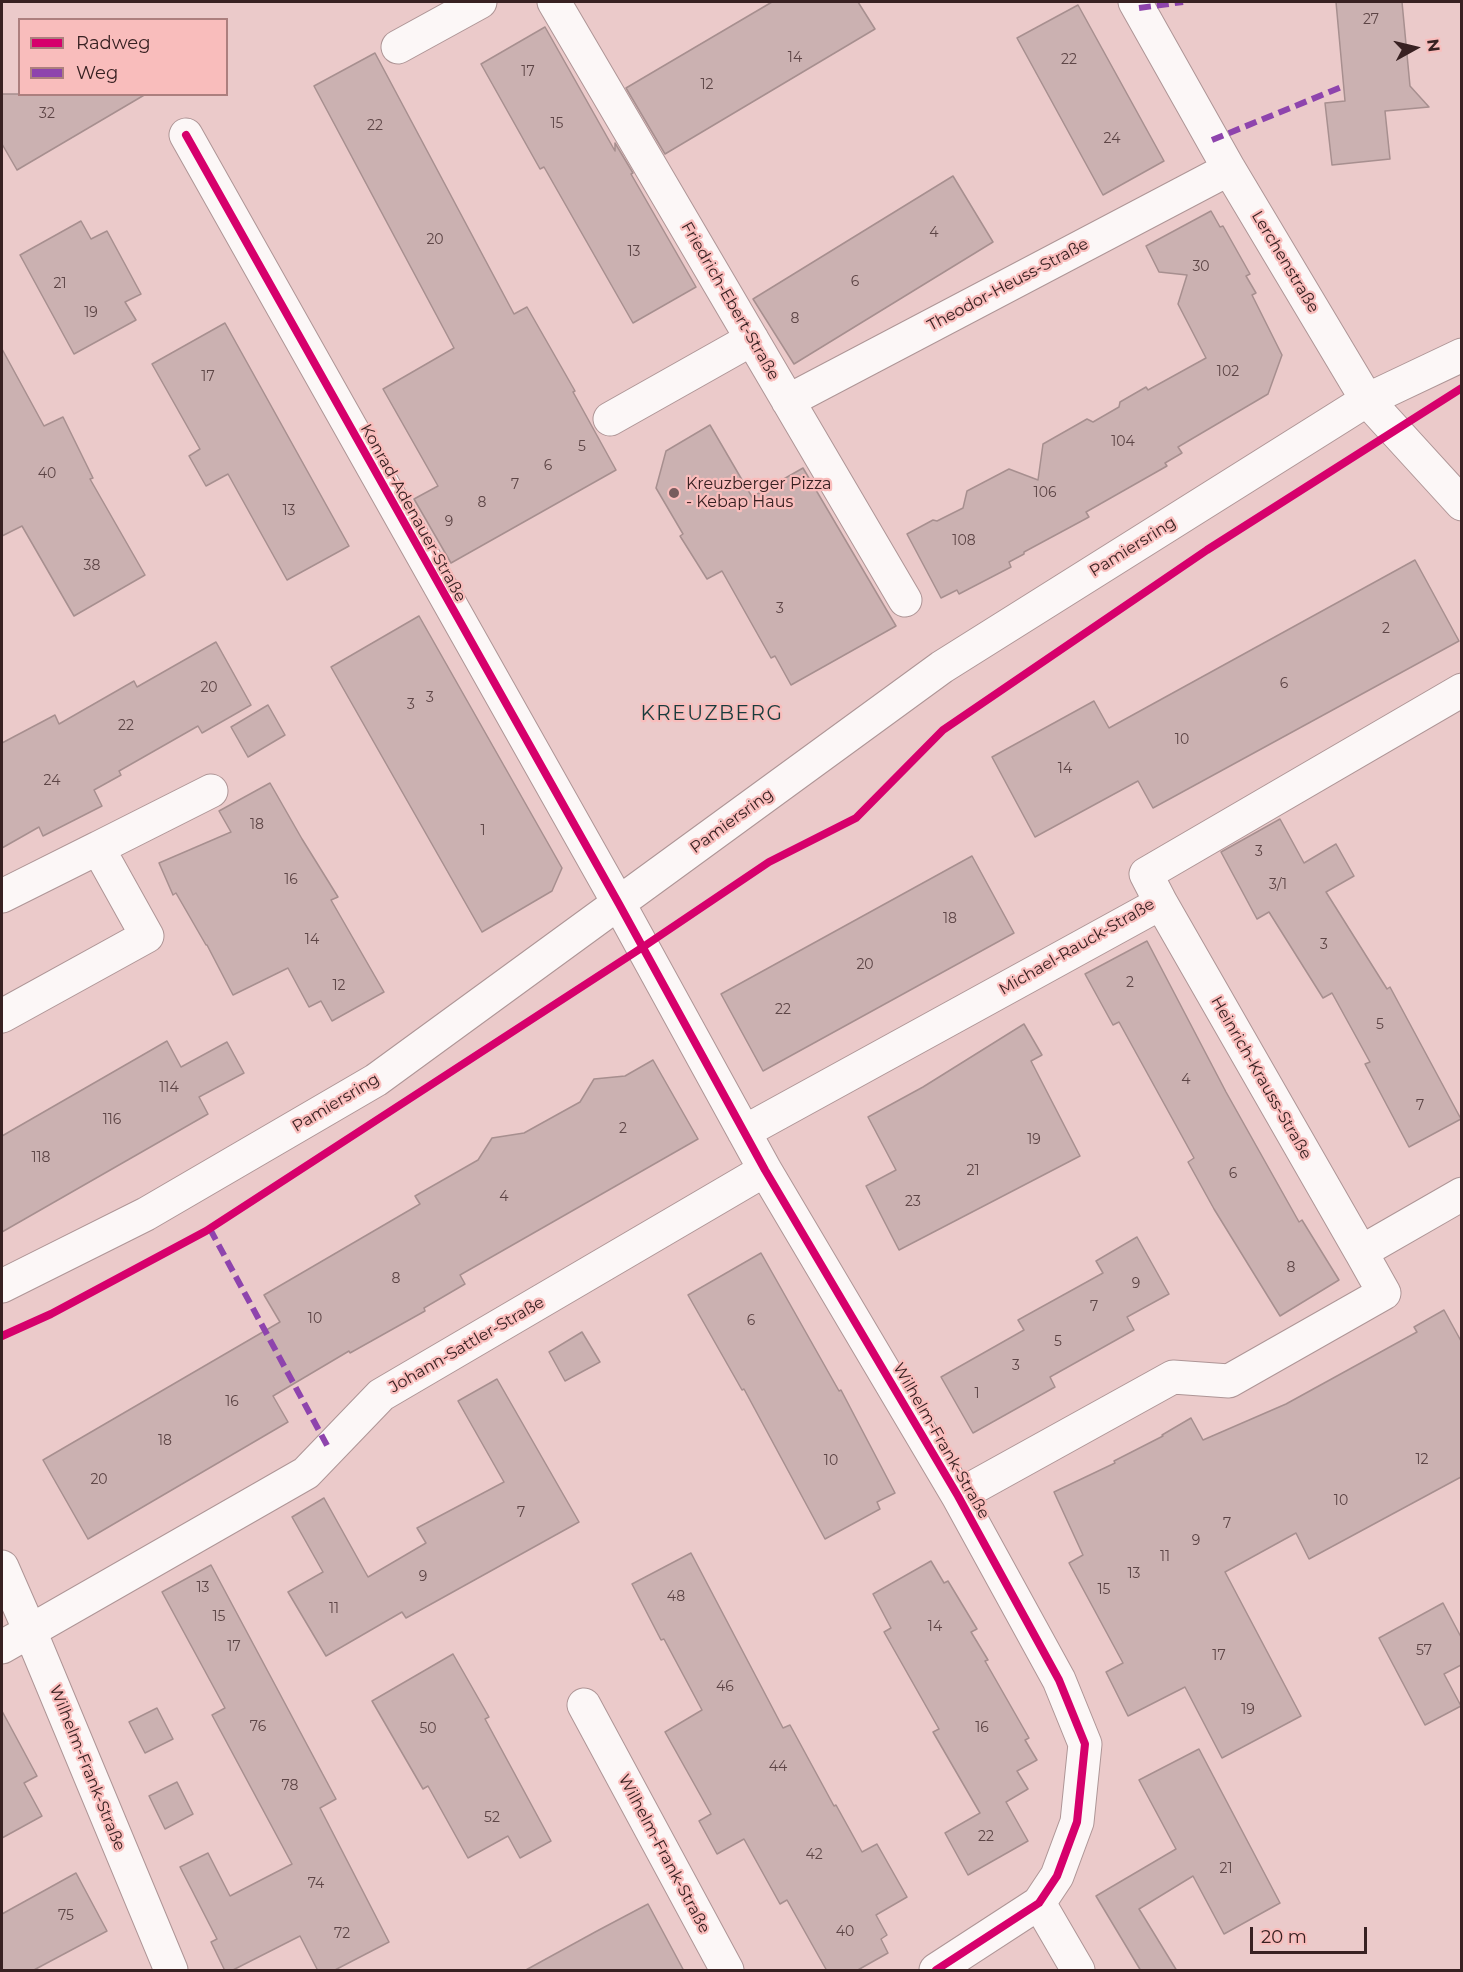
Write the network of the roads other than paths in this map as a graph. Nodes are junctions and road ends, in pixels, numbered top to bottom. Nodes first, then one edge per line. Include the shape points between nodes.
1 (480, 2) edge
2 (554, 2) edge
3 (1136, 2) edge
4 (398, 47) dead end
5 (186, 135) dead end
6 (1229, 169) junction
7 (752, 339) junction
8 (1461, 355) edge
9 (1366, 400) junction
10 (788, 401) junction
11 (610, 419) dead end
12 (1461, 504) edge
13 (905, 600) dead end
14 (1461, 690) edge
15 (211, 791) dead end
16 (98, 848) junction
17 (2, 896) edge
18 (1161, 903) junction
19 (619, 904) junction
20 (2, 1016) edge
21 (744, 1132) junction
22 (765, 1170) junction
23 (1461, 1194) edge
24 (1361, 1252) junction
25 (2, 1286) edge
26 (958, 1496) junction
27 (2, 1567) edge
28 (30, 1631) junction
29 (2, 1647) edge
30 (584, 1706) dead end
31 (1039, 1903) junction
32 (171, 1971) edge
33 (727, 1971) edge
34 (936, 1971) edge
35 (1078, 1971) edge

1 - 4 street
2 - 7 street, Friedrich-Ebert-Straße
3 - 6 street, Lerchenstraße
5 - 19 street, Konrad-Adenauer-Straße
6 - 9 street, Lerchenstraße
6 - 10 street, Theodor-Heuss-Straße
7 - 10 street, Friedrich-Ebert-Straße
7 - 11 street
8 - 9 street, Pamiersring
9 - 12 street, Lerchenstraße
9 - 19 street, Pamiersring via 942,667
10 - 13 street, Friedrich-Ebert-Straße
14 - 18 street, Michael-Rauck-Straße via 1146,874
15 - 16 street
16 - 17 street
16 - 20 street via 147,936
18 - 21 street, Michael-Rauck-Straße
18 - 24 street, Heinrich-Krauss-Straße
19 - 21 street, Wilhelm-Frank-Straße
19 - 25 street, Pamiersring via 376,1080 146,1214
21 - 22 street, Wilhelm-Frank-Straße
22 - 26 street, Wilhelm-Frank-Straße
22 - 28 street, Johann-Sattler-Straße via 381,1395 306,1473
23 - 24 street
24 - 26 street, Heinrich-Krauss-Straße via 1384,1293 1229,1381 1173,1377
26 - 31 street, Wilhelm-Frank-Straße via 1059,1680 1085,1744 1077,1822 1057,1876
27 - 28 street, Wilhelm-Frank-Straße
28 - 29 street, Johann-Sattler-Straße
28 - 32 street, Wilhelm-Frank-Straße
30 - 33 street, Wilhelm-Frank-Straße
31 - 34 street, Wilhelm-Frank-Straße
31 - 35 street

